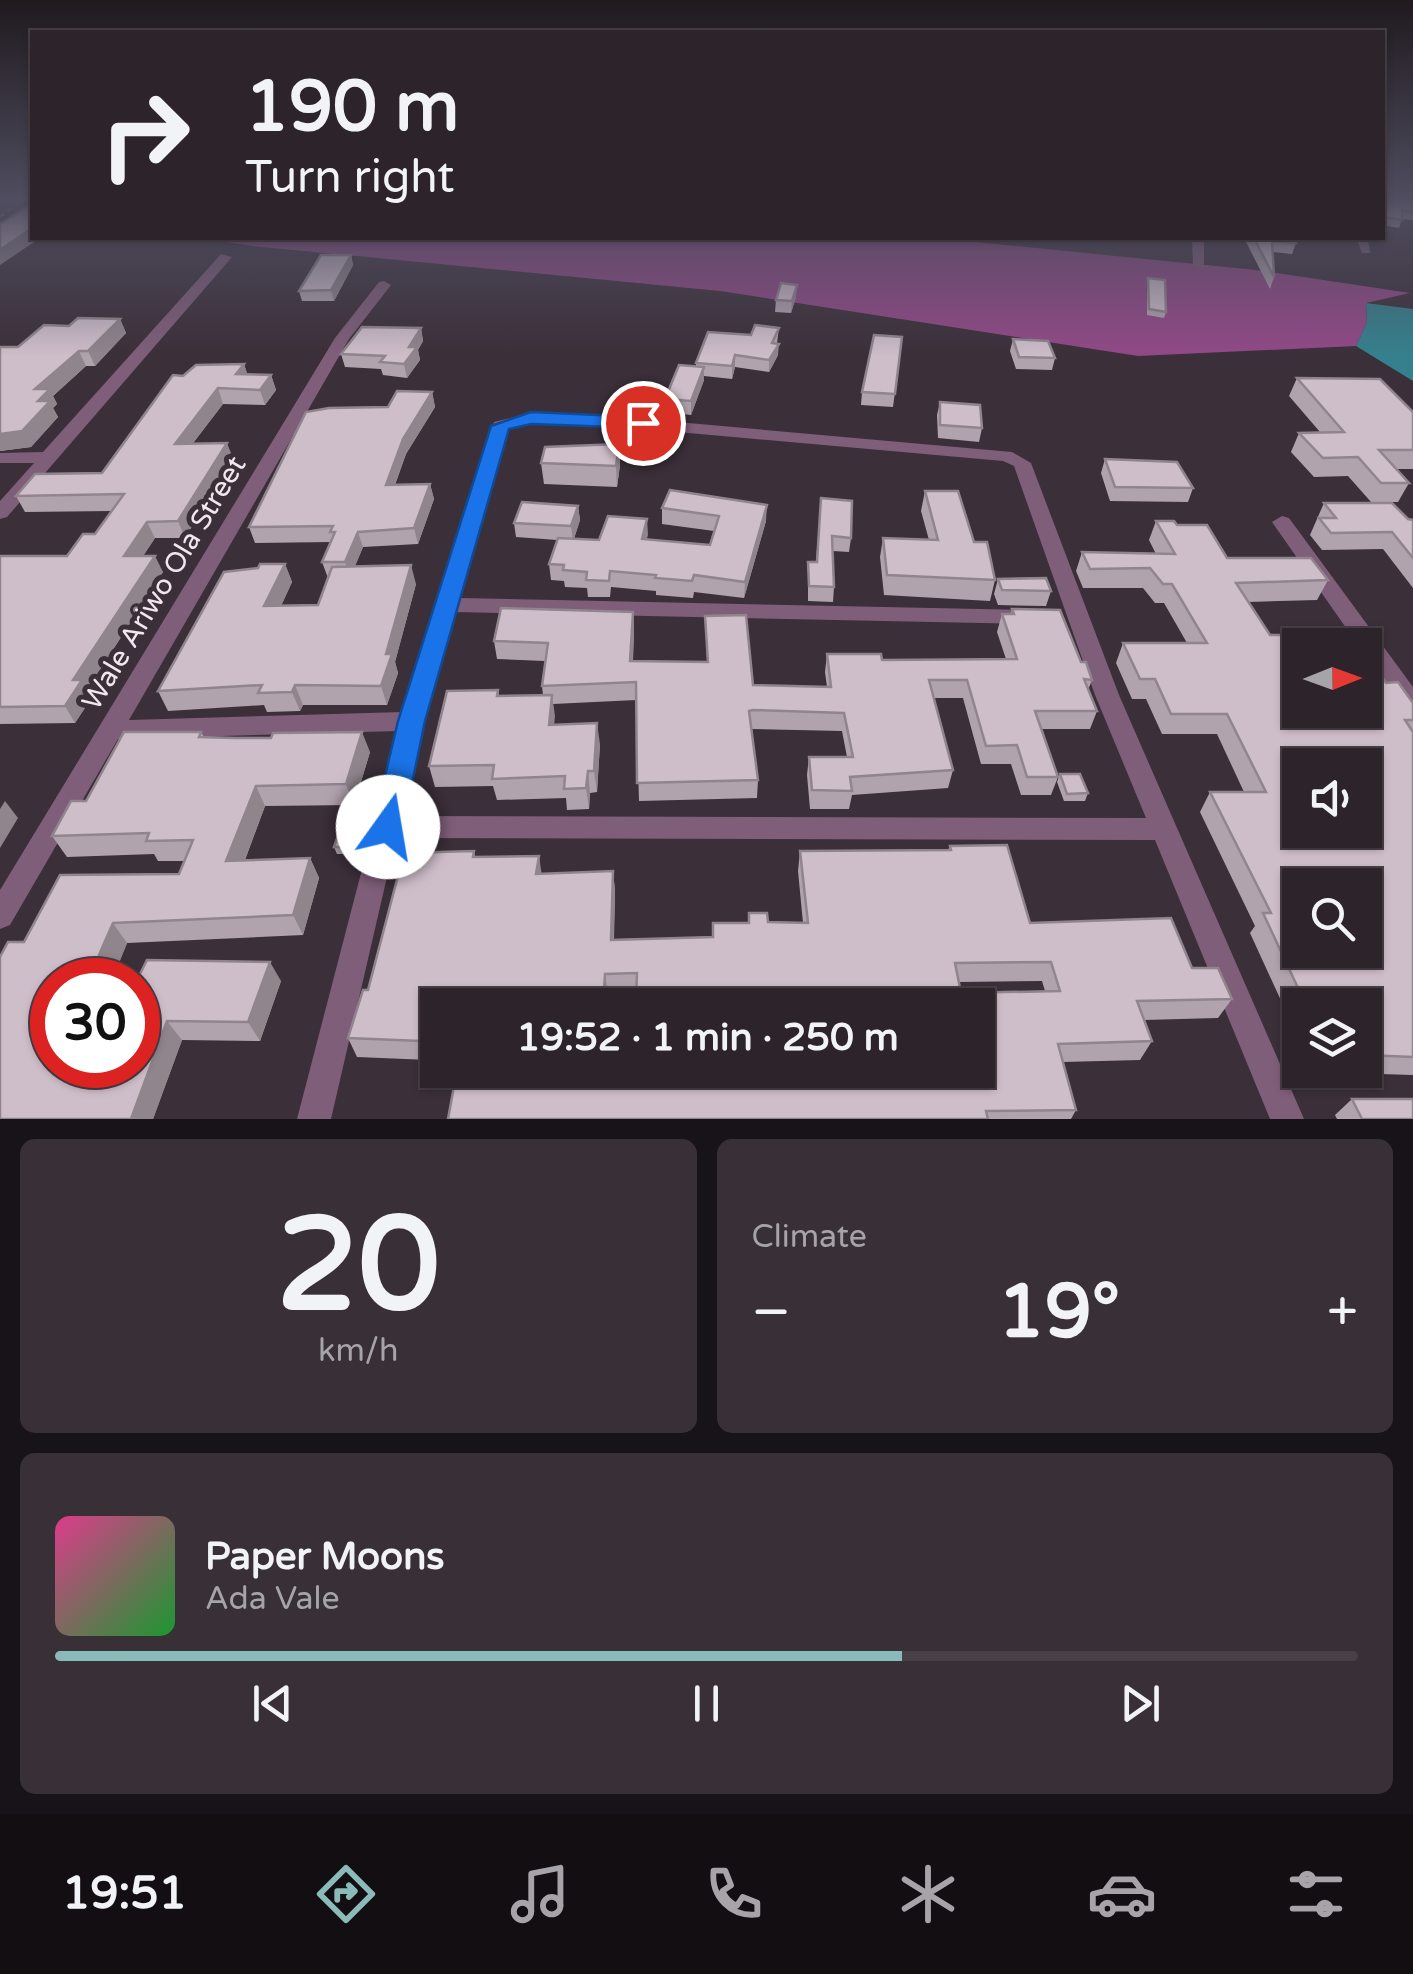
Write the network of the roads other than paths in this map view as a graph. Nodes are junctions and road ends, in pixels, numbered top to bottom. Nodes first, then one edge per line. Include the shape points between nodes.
1 (1199, 252) edge
2 (226, 256) dead end
3 (1199, 265) dead end
4 (384, 284) dead end
5 (48, 457) junction
6 (0, 458) edge
7 (0, 512) edge
8 (1282, 522) dead end
9 (448, 606) junction
10 (1059, 617) junction
11 (1413, 705) edge
12 (412, 721) junction
13 (109, 730) junction
14 (388, 827) junction
15 (1166, 830) junction
16 (0, 916) edge
17 (314, 1119) edge
18 (1288, 1119) edge

1 - 3 street
2 - 5 street
4 - 13 street, Wale Ariwo Ola Street via 342,338
5 - 6 street
5 - 7 street
8 - 11 street
9 - 10 street
9 - 10 street via 500,426 576,418 1006,456 1022,463
9 - 12 street
10 - 15 street via 1107,696
12 - 13 street
12 - 14 street
13 - 16 street, Wale Ariwo Ola Street
14 - 15 street
14 - 17 street
15 - 18 street

